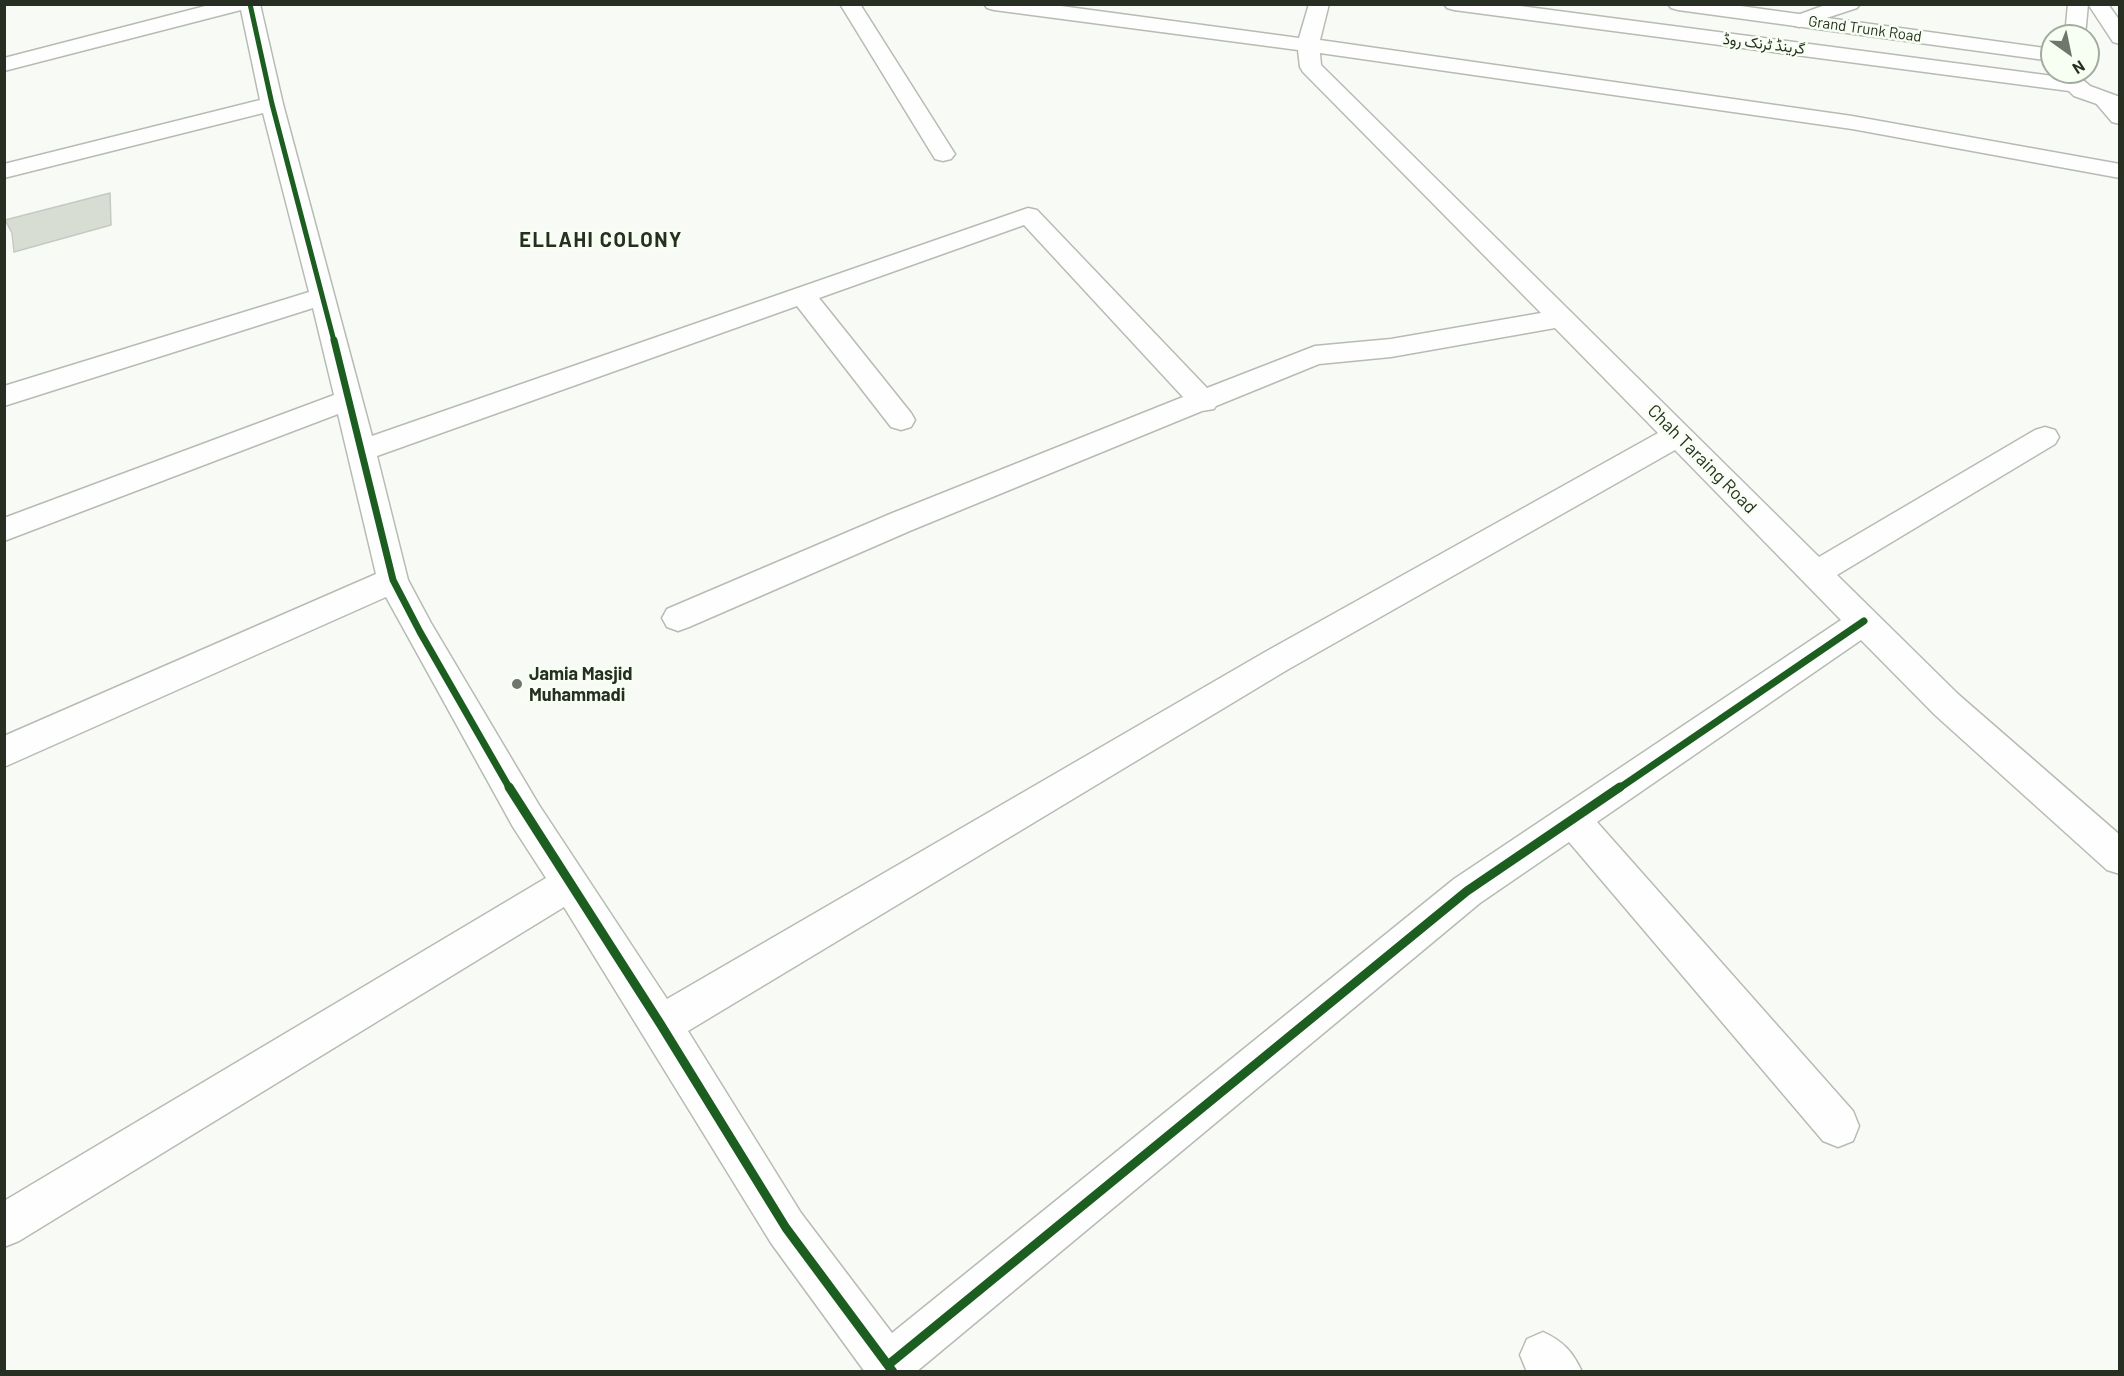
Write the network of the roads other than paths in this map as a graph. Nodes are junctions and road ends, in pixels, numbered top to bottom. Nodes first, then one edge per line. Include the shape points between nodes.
1 (239, 4) edge
2 (250, 4) edge
3 (850, 4) edge
4 (994, 4) edge
5 (1319, 4) edge
6 (1454, 4) edge
7 (1677, 4) edge
8 (1850, 4) edge
9 (2078, 4) edge
10 (2098, 4) edge
11 (1799, 21) junction
12 (2076, 24) edge
13 (2120, 38) edge
14 (1308, 44) junction
15 (2100, 44) edge
16 (2120, 45) edge
17 (2040, 53) edge
18 (4, 65) edge
19 (2040, 76) edge
20 (2077, 84) edge
21 (272, 104) junction
22 (2115, 108) edge
23 (943, 154) dead end
24 (4, 171) edge
25 (2120, 171) edge
26 (323, 296) junction
27 (803, 296) junction
28 (1563, 318) junction
29 (4, 396) edge
30 (347, 400) junction
31 (1204, 402) junction
32 (901, 420) dead end
33 (1678, 435) junction
34 (2045, 437) dead end
35 (361, 451) junction
36 (4, 530) edge
37 (1816, 573) junction
38 (393, 580) junction
39 (678, 618) dead end
40 (1864, 621) junction
41 (4, 752) edge
42 (1572, 819) junction
43 (2120, 858) edge
44 (569, 884) junction
45 (661, 1025) junction
46 (1838, 1126) dead end
47 (4, 1226) edge
48 (890, 1368) edge

1 - 18 street
2 - 21 street
3 - 23 street
4 - 14 street
5 - 14 street
6 - 19 street, گرینڈ ٹرنک روڈ
7 - 11 street, Grand Trunk Road
8 - 11 street
9 - 12 street
10 - 13 street
11 - 17 street, Grand Trunk Road
14 - 25 street via 1897,128
14 - 28 street, Chah Taraing Road via 1311,67
15 - 16 street
20 - 22 street, گرینڈ ٹرنک روڈ
21 - 24 street
21 - 26 street
26 - 29 street
26 - 30 street
27 - 31 street via 1028,215
27 - 32 street
27 - 35 street
28 - 31 street via 1391,348 1315,355
28 - 33 street, Chah Taraing Road
30 - 35 street
30 - 36 street
31 - 39 street via 901,522
33 - 37 street, Chah Taraing Road
33 - 45 street via 1276,661
34 - 37 street
35 - 38 street
37 - 40 street, Chah Taraing Road
38 - 41 street
38 - 44 street via 526,816
40 - 42 street
40 - 43 street, Chah Taraing Road via 1947,705
42 - 46 street
42 - 48 street via 1467,891
44 - 45 street
44 - 47 street
45 - 48 street via 786,1228

